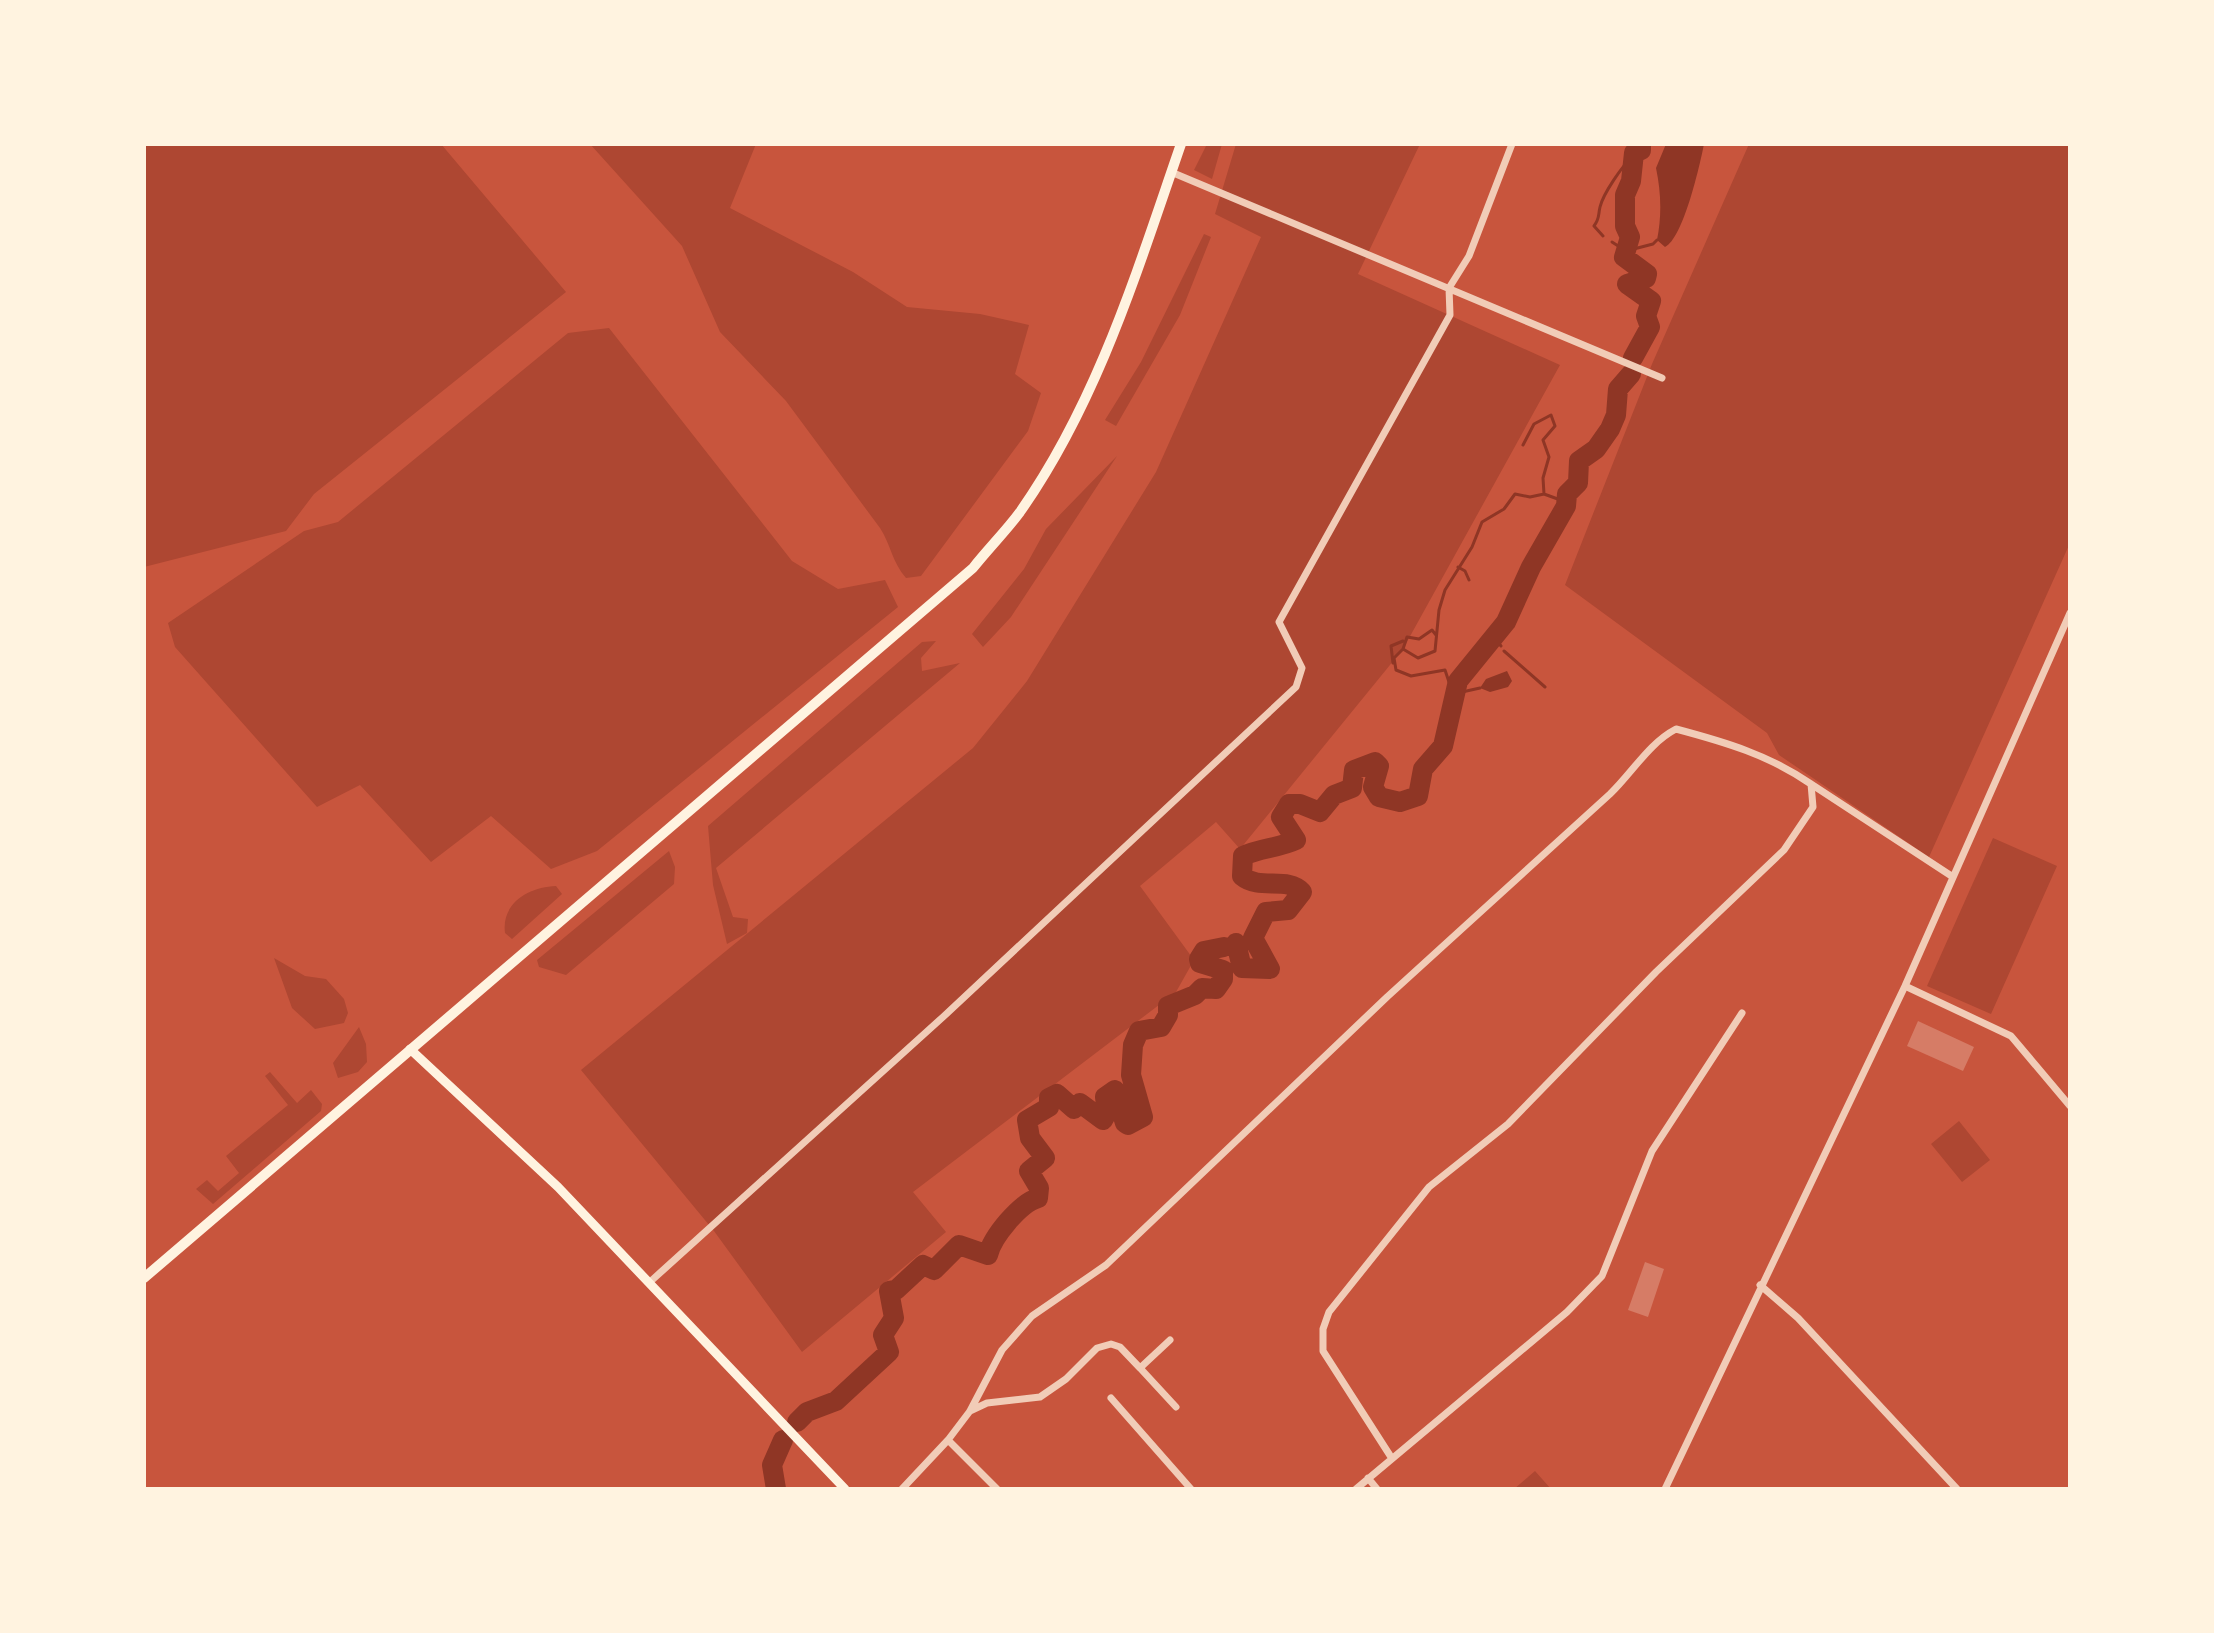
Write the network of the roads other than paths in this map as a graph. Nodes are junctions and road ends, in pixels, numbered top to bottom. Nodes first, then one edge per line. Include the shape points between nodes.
1 (1181, 144) edge
2 (1512, 144) edge
3 (1171, 172) junction
4 (1449, 288) junction
5 (1662, 378) dead end
6 (2070, 613) edge
7 (1811, 784) junction
8 (1953, 877) junction
9 (1905, 986) junction
10 (1742, 1013) dead end
11 (410, 1049) junction
12 (2070, 1106) edge
13 (144, 1278) edge
14 (651, 1281) junction
15 (1760, 1285) junction
16 (1170, 1340) dead end
17 (1140, 1368) junction
18 (1111, 1398) dead end
19 (1176, 1407) dead end
20 (970, 1411) junction
21 (948, 1440) junction
22 (1391, 1457) junction
23 (1368, 1478) junction
24 (845, 1489) edge
25 (902, 1489) edge
26 (997, 1489) edge
27 (1191, 1489) edge
28 (1356, 1489) edge
29 (1377, 1489) edge
30 (1665, 1489) edge
31 (1957, 1489) edge

1 - 3 main road
2 - 4 street via 1469,256
3 - 4 street
3 - 11 main road via 1121,318 1078,414 1020,511 973,568
4 - 5 street
4 - 14 street via 1450,315 1279,622 1302,668 1296,687
6 - 8 street
7 - 8 street
7 - 20 street via 1782,764 1732,744 1676,729 1658,738 1610,794 1106,1265 1032,1316 1002,1350
7 - 22 street via 1813,807 1784,850 1508,1124 1429,1187 1329,1312 1323,1351
8 - 9 street
9 - 12 street via 2011,1036
9 - 15 street
10 - 22 street via 1652,1151 1602,1276 1567,1312
11 - 13 main road
11 - 14 main road
14 - 24 main road
15 - 30 street
15 - 31 street via 1798,1318
16 - 17 street
17 - 19 street
17 - 20 street via 1111,1344 1097,1348 1040,1397 1011,1398
18 - 27 street
20 - 21 street
21 - 25 street
21 - 26 street
22 - 23 street
23 - 28 street
23 - 29 street

